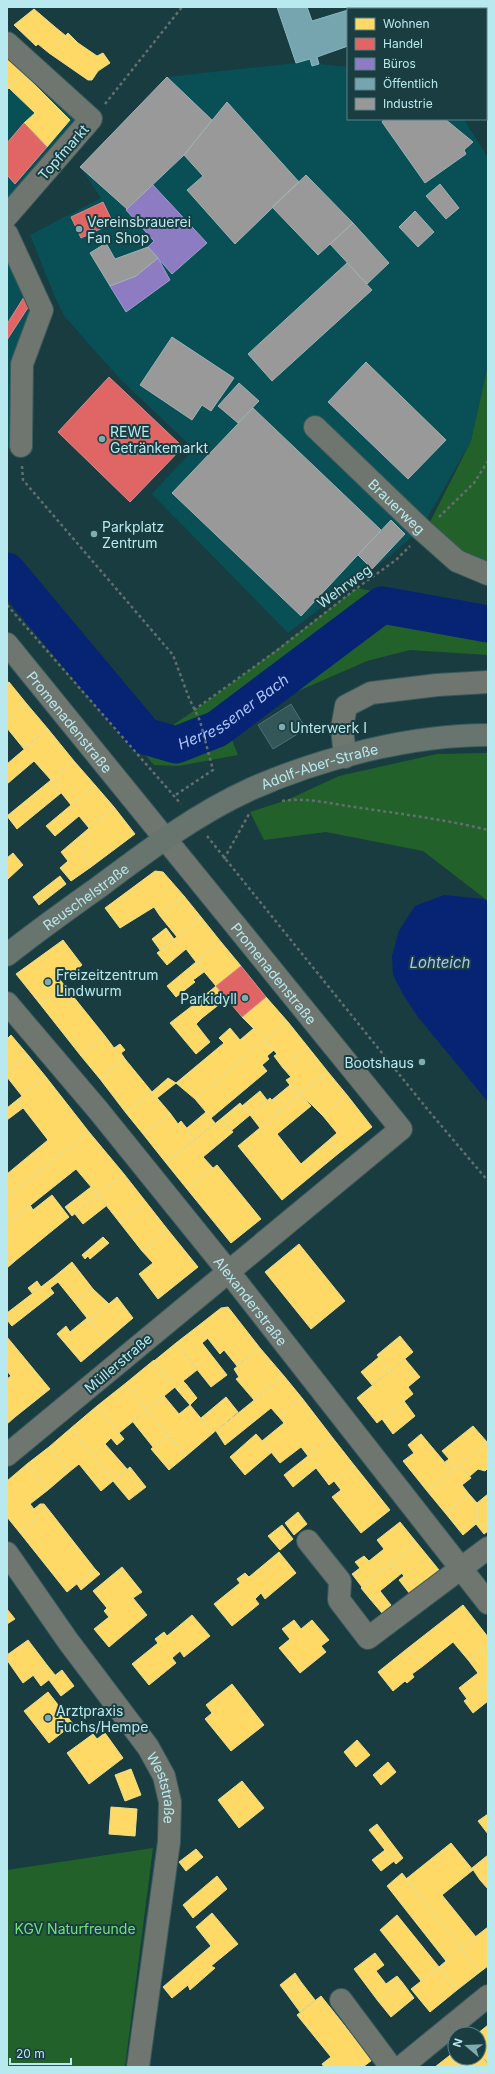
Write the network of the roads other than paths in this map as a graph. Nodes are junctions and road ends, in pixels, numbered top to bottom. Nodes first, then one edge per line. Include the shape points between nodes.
1 (7, 43) edge
2 (7, 216) edge
3 (7, 234) edge
4 (315, 427) dead end
5 (21, 446) road end
6 (488, 574) edge
7 (7, 644) edge
8 (488, 682) edge
9 (488, 735) edge
10 (345, 757) junction
11 (164, 838) junction
12 (7, 955) edge
13 (7, 1003) edge
14 (228, 1271) junction
15 (7, 1455) edge
16 (308, 1541) dead end
17 (488, 1548) edge
18 (7, 1553) edge
19 (462, 1568) junction
20 (488, 1602) edge
21 (488, 1996) edge
22 (341, 2000) dead end
23 (138, 2067) edge
24 (399, 2067) edge

1 - 2 street, Topfmarkt via 91,119
3 - 5 street via 42,310 22,364
4 - 6 street, Brauerweg via 457,561
7 - 11 street, Promenadenstraße
8 - 10 street via 371,693 346,706 342,728
9 - 10 main road, Adolf-Aber-Straße via 417,742
10 - 11 main road, Adolf-Aber-Straße via 310,767 251,790
11 - 12 main road, Reuschelstraße
11 - 14 street, Promenadenstraße via 401,1129
13 - 14 street, Alexanderstraße via 98,1110
14 - 15 street, Müllerstraße
14 - 19 street, Alexanderstraße
16 - 19 street via 340,1581 338,1600 368,1638
17 - 19 street
18 - 23 street, Weststraße via 68,1641 148,1747 164,1776 170,1802 169,1842
19 - 20 street, Alexanderstraße
21 - 24 street
22 - 24 street

